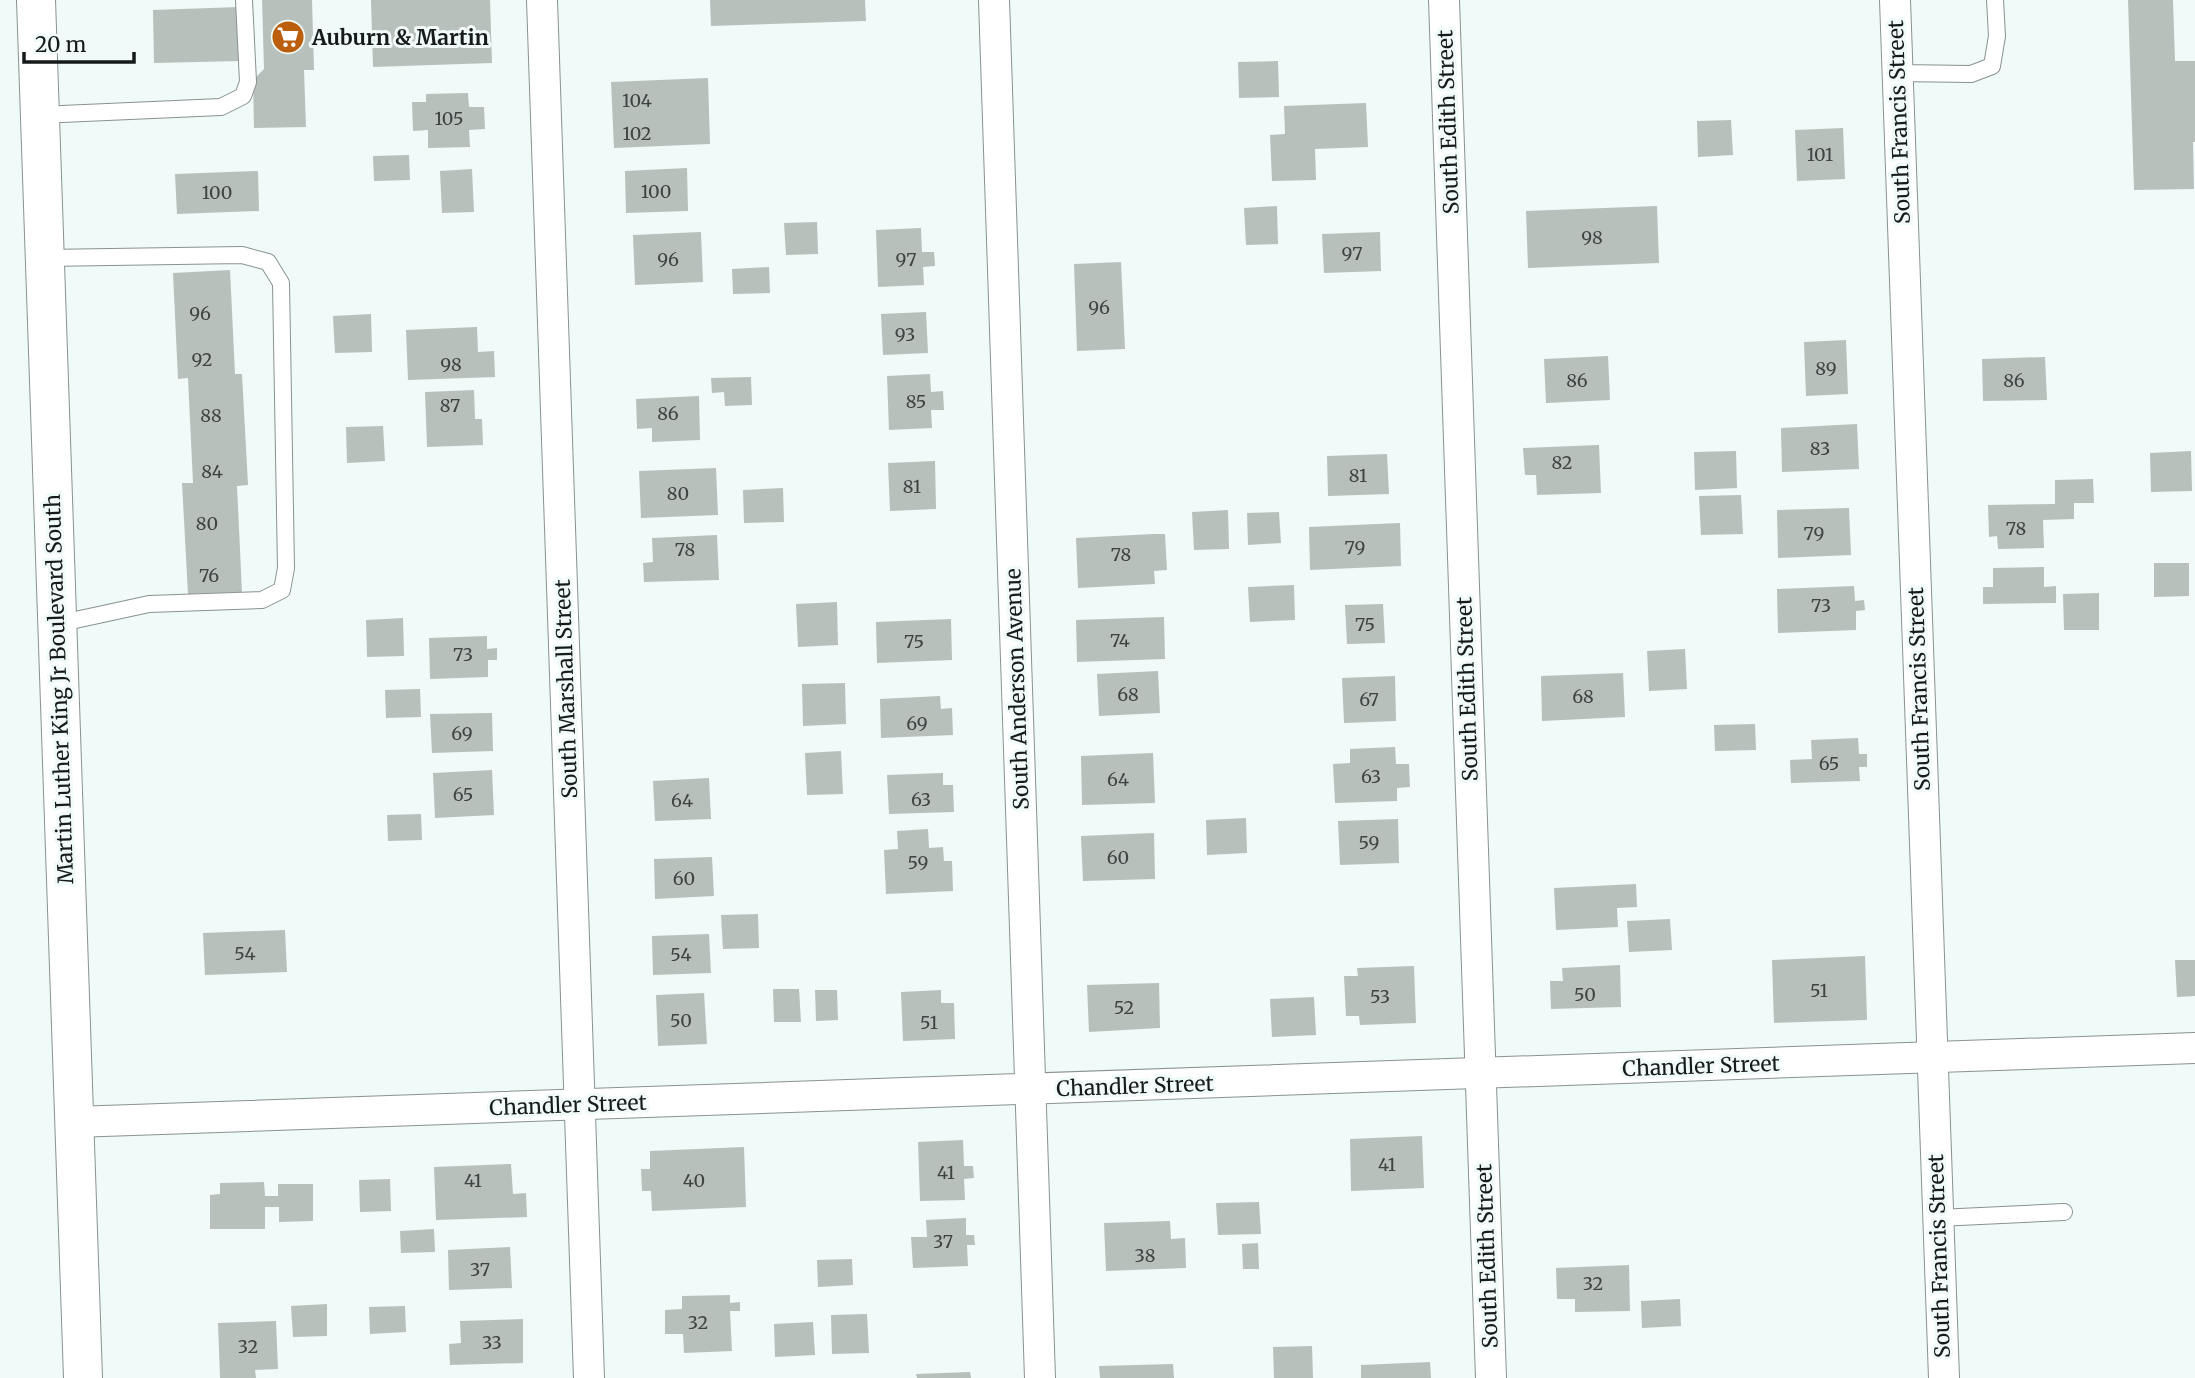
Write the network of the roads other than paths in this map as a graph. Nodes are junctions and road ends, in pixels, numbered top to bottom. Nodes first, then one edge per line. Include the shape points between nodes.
1 (36, 0) edge
2 (244, 0) edge
3 (542, 0) edge
4 (994, 0) edge
5 (1444, 0) edge
6 (1895, 0) edge
7 (1996, 0) edge
8 (1898, 73) junction
9 (39, 115) junction
10 (44, 258) junction
11 (57, 624) junction
12 (2195, 1048) edge
13 (1932, 1058) junction
14 (1481, 1074) junction
15 (1030, 1089) junction
16 (580, 1105) junction
17 (74, 1122) junction
18 (2064, 1212) dead end
19 (1938, 1218) junction
20 (83, 1378) edge
21 (589, 1378) edge
22 (1040, 1378) edge
23 (1491, 1378) edge
24 (1944, 1378) edge

1 - 9 main road, Martin Luther King Jr Boulevard South
2 - 9 lane via 248,82 243,96 221,107
3 - 16 street, South Marshall Street
4 - 15 street, South Anderson Avenue
5 - 14 street, South Edith Street
6 - 8 street, South Francis Street
7 - 8 lane via 1992,66 1971,74
8 - 13 street, South Francis Street
9 - 10 main road, Martin Luther King Jr Boulevard South
10 - 11 main road, Martin Luther King Jr Boulevard South
10 - 11 lane via 242,255 268,262 281,282 286,568 282,590 262,600 149,604
11 - 17 main road, Martin Luther King Jr Boulevard South
12 - 13 street, Chandler Street
13 - 14 street, Chandler Street
13 - 19 street, South Francis Street
14 - 15 street, Chandler Street
14 - 23 street, South Edith Street
15 - 16 street, Chandler Street
15 - 22 street, South Anderson Avenue
16 - 17 street, Chandler Street
16 - 21 street, South Marshall Street
17 - 20 main road, Martin Luther King Jr Boulevard South
18 - 19 lane
19 - 24 street, South Francis Street

